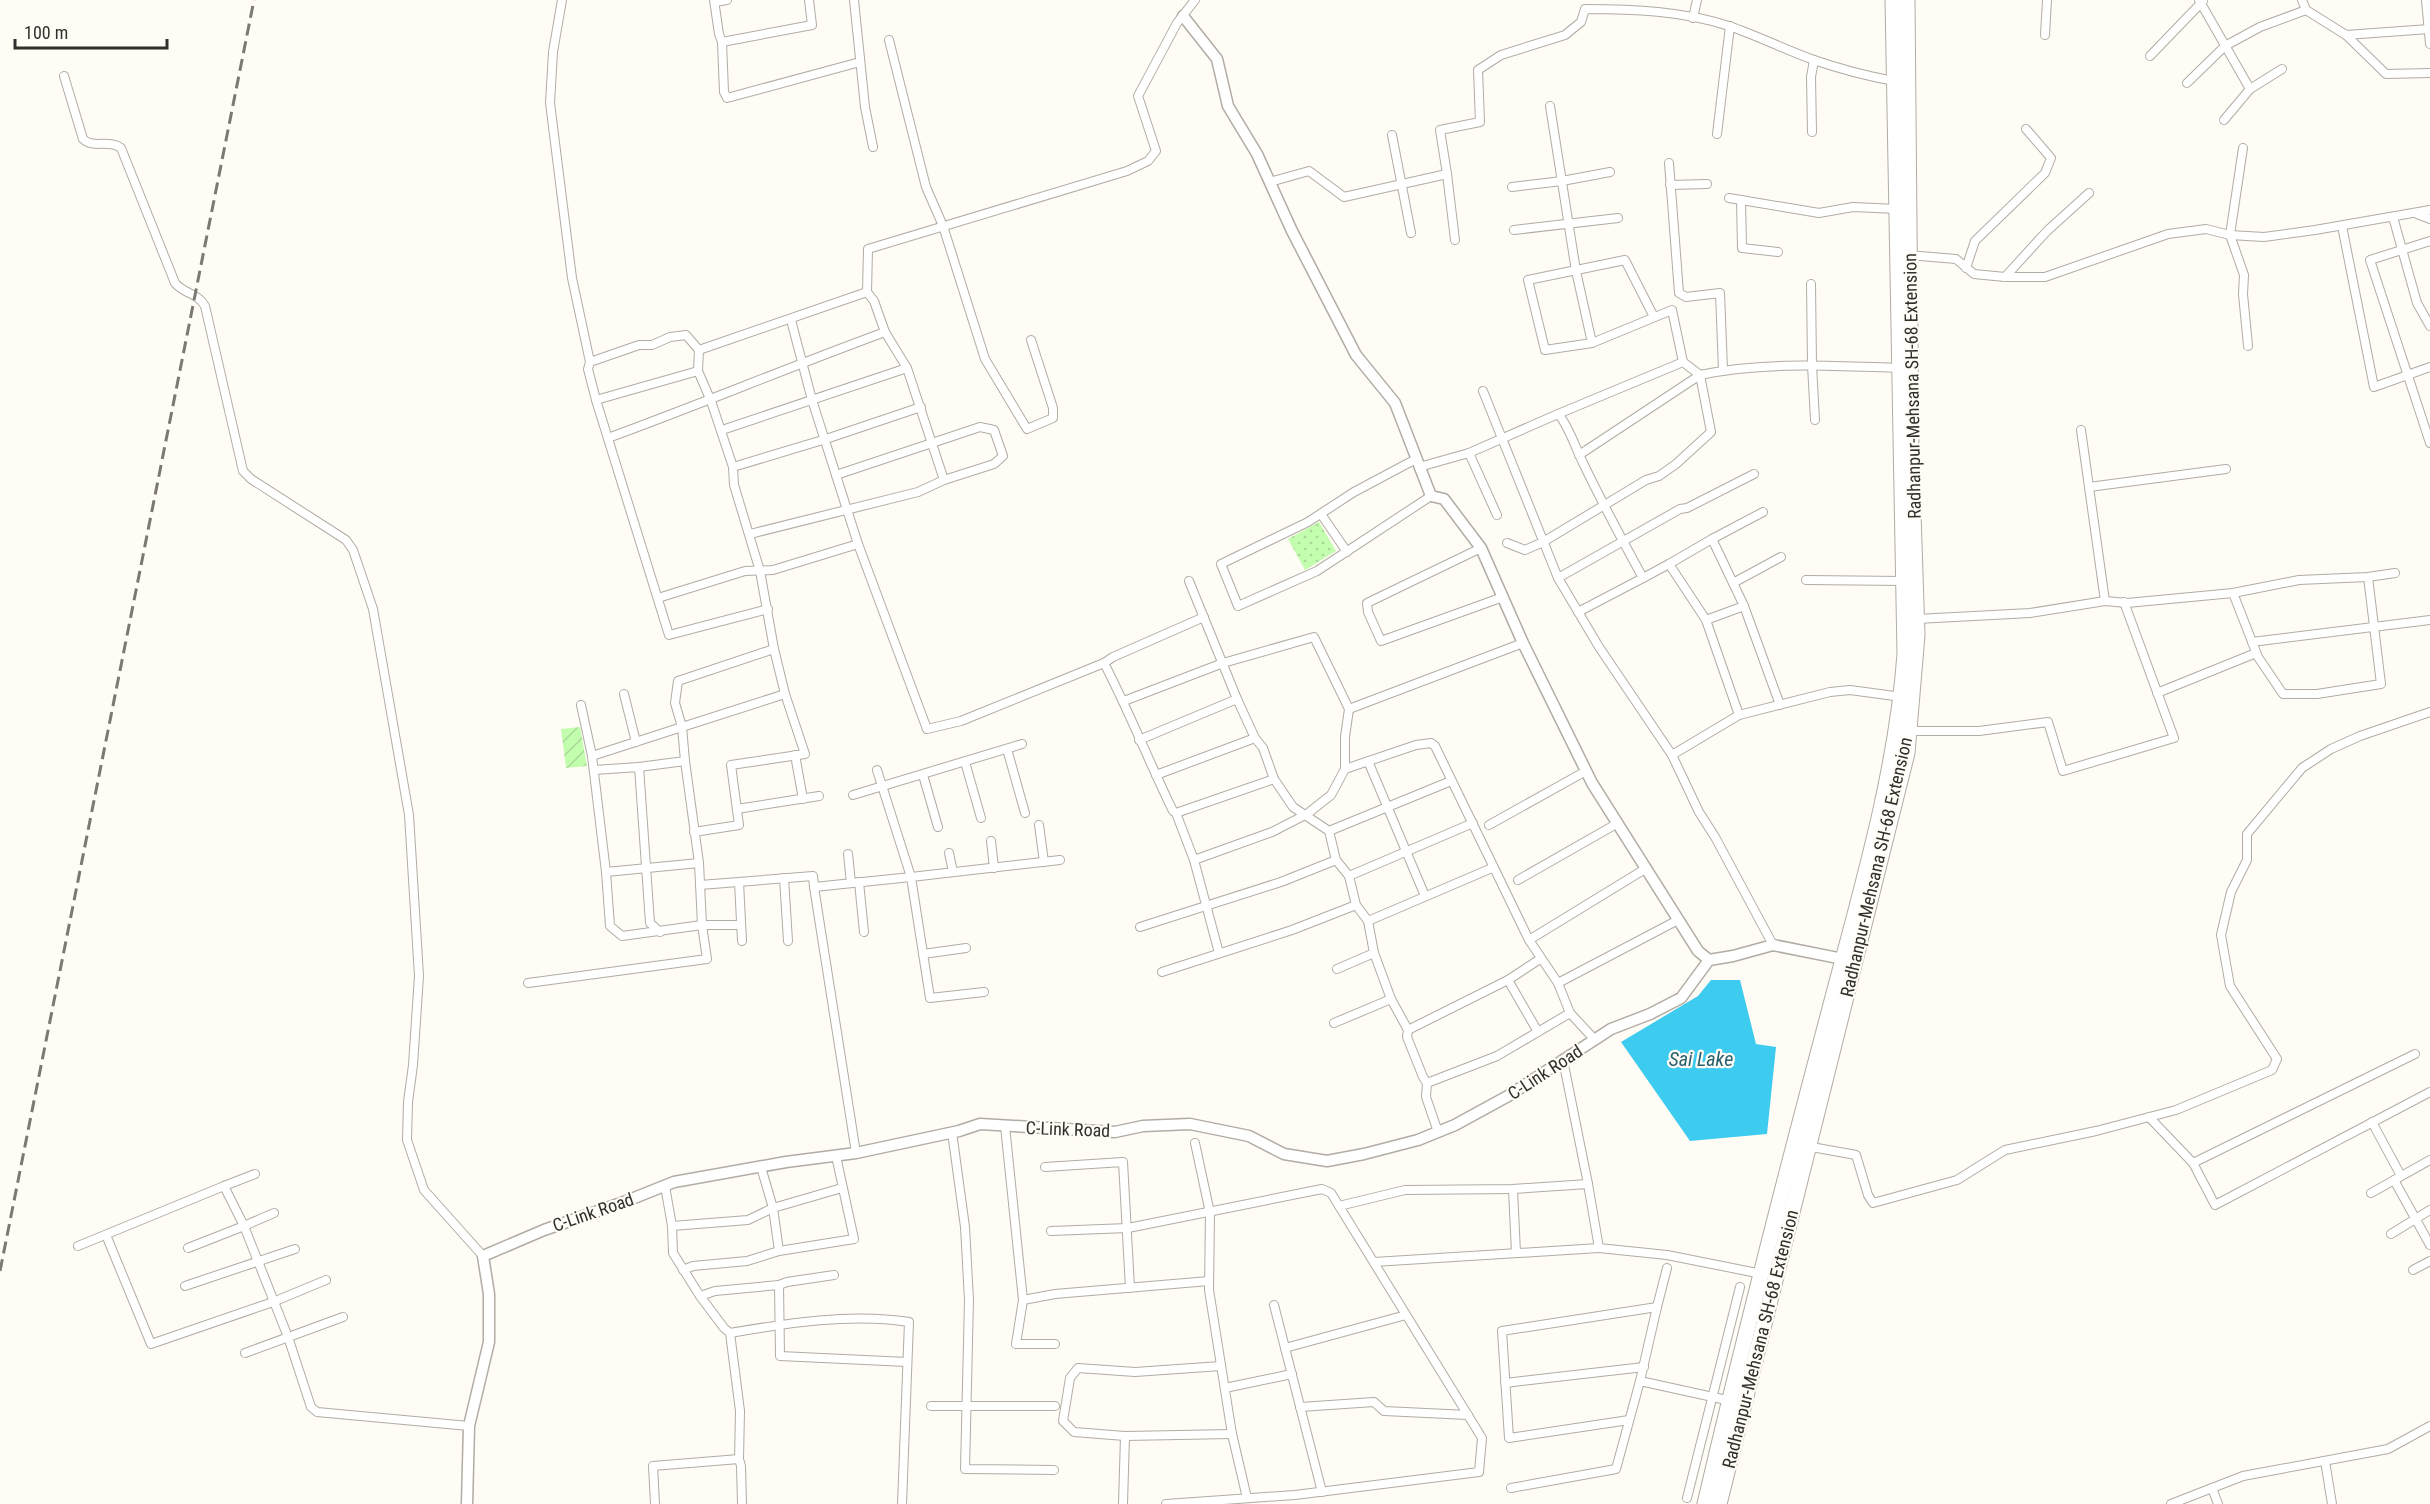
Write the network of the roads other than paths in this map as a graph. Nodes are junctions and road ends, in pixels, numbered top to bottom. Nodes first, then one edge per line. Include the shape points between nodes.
1 (562, 0) edge
2 (727, 0) edge
3 (809, 0) edge
4 (854, 0) edge
5 (1195, 0) edge
6 (1582, 0) edge
7 (1697, 0) edge
8 (1893, 0) edge
9 (1907, 0) edge
10 (2047, 0) edge
11 (2302, 0) edge
12 (2426, 0) edge
13 (714, 1) edge
14 (2201, 1) edge
15 (1585, 9) junction
16 (2306, 10) junction
17 (1183, 16) junction
18 (1693, 18) junction
19 (1730, 26) junction
20 (2429, 29) edge
21 (2045, 35) dead end
22 (2346, 35) junction
23 (889, 40) dead end
24 (722, 42) junction
25 (2430, 44) edge
26 (2225, 46) junction
27 (2150, 56) dead end
28 (1814, 60) junction
29 (860, 62) junction
30 (2282, 69) dead end
31 (2430, 73) edge
32 (64, 76) dead end
33 (1894, 81) junction
34 (2187, 83) dead end
35 (2250, 89) junction
36 (1550, 106) dead end
37 (2224, 120) dead end
38 (2026, 129) dead end
39 (1812, 132) dead end
40 (1717, 134) dead end
41 (1392, 135) dead end
42 (873, 147) dead end
43 (2243, 148) dead end
44 (1669, 163) dead end
45 (1610, 172) dead end
46 (1447, 174) junction
47 (1270, 182) junction
48 (1562, 182) junction
49 (1401, 184) junction
50 (1671, 184) junction
51 (1707, 184) dead end
52 (1512, 187) dead end
53 (2089, 193) dead end
54 (1729, 198) dead end
55 (1742, 200) junction
56 (1897, 208) junction
57 (2430, 210) edge
58 (2417, 214) junction
59 (2393, 217) junction
60 (1617, 218) dead end
61 (2430, 219) edge
62 (1568, 223) junction
63 (943, 226) junction
64 (2342, 226) junction
65 (1514, 230) dead end
66 (1411, 233) dead end
67 (2230, 235) junction
68 (1455, 240) dead end
69 (2430, 241) edge
70 (2401, 250) junction
71 (1778, 252) dead end
72 (1903, 255) junction
73 (1966, 268) junction
74 (1576, 271) junction
75 (2005, 277) junction
76 (1811, 285) dead end
77 (867, 292) junction
78 (1654, 318) junction
79 (791, 320) junction
80 (2430, 326) edge
81 (885, 332) junction
82 (1030, 340) dead end
83 (1593, 343) junction
84 (2248, 346) dead end
85 (699, 351) junction
86 (590, 362) junction
87 (802, 362) junction
88 (1683, 362) junction
89 (1812, 365) junction
90 (2430, 367) edge
91 (907, 368) junction
92 (1899, 368) junction
93 (1723, 370) junction
94 (698, 371) junction
95 (1700, 375) junction
96 (2408, 375) junction
97 (1483, 391) dead end
98 (596, 400) junction
99 (812, 400) junction
100 (711, 401) junction
101 (921, 407) junction
102 (1558, 414) junction
103 (1815, 420) dead end
104 (722, 430) junction
105 (2081, 430) dead end
106 (608, 438) junction
107 (1503, 438) junction
108 (826, 439) junction
109 (933, 443) junction
110 (2430, 443) edge
111 (1469, 453) junction
112 (1579, 455) junction
113 (1418, 463) junction
114 (732, 467) junction
115 (2226, 469) dead end
116 (1754, 474) dead end
117 (836, 475) junction
118 (944, 480) junction
119 (2089, 488) junction
120 (1431, 496) junction
121 (1603, 505) junction
122 (848, 510) junction
123 (1762, 512) dead end
124 (1321, 514) junction
125 (1497, 515) dead end
126 (750, 534) junction
127 (1712, 539) junction
128 (1622, 541) junction
129 (1543, 542) junction
130 (1507, 543) dead end
131 (858, 544) junction
132 (1481, 548) junction
133 (1347, 552) junction
134 (1781, 557) dead end
135 (1669, 564) junction
136 (760, 571) junction
137 (2395, 573) dead end
138 (2368, 577) junction
139 (1558, 578) junction
140 (1643, 578) junction
141 (1806, 580) dead end
142 (1189, 581) dead end
143 (1904, 581) junction
144 (1733, 583) junction
145 (2233, 593) junction
146 (1503, 597) junction
147 (658, 598) junction
148 (2105, 601) junction
149 (2124, 602) junction
150 (1744, 606) junction
151 (768, 609) junction
152 (1578, 612) junction
153 (1204, 617) junction
154 (1917, 619) junction
155 (1706, 620) junction
156 (2430, 620) edge
157 (2374, 627) junction
158 (2252, 642) junction
159 (1523, 644) junction
160 (774, 649) junction
161 (2256, 653) junction
162 (1104, 663) junction
163 (1223, 663) junction
164 (2157, 693) junction
165 (624, 694) dead end
166 (784, 694) junction
167 (1902, 696) junction
168 (1237, 699) junction
169 (1124, 701) junction
170 (581, 705) dead end
171 (1780, 705) junction
172 (1349, 709) junction
173 (2430, 712) edge
174 (1739, 715) junction
175 (682, 727) junction
176 (1909, 731) junction
177 (1255, 738) junction
178 (1139, 740) junction
179 (636, 742) junction
180 (1022, 744) dead end
181 (1007, 749) junction
182 (795, 755) junction
183 (1672, 755) junction
184 (592, 756) junction
185 (685, 761) junction
186 (964, 762) junction
187 (1368, 762) junction
188 (639, 767) junction
189 (1345, 769) junction
190 (594, 770) junction
191 (877, 770) dead end
192 (1586, 771) junction
193 (923, 775) junction
194 (1156, 775) junction
195 (1274, 779) junction
196 (1450, 781) junction
197 (882, 787) junction
198 (853, 795) dead end
199 (819, 796) dead end
200 (803, 799) junction
201 (1388, 807) junction
202 (737, 809) junction
203 (1025, 813) dead end
204 (1176, 813) junction
205 (1307, 814) junction
206 (981, 818) dead end
207 (1473, 823) junction
208 (1618, 824) junction
209 (1039, 825) dead end
210 (1489, 825) dead end
211 (938, 827) dead end
212 (1329, 831) junction
213 (694, 832) junction
214 (991, 841) dead end
215 (1407, 851) junction
216 (949, 853) dead end
217 (848, 854) dead end
218 (1060, 860) dead end
219 (1194, 860) junction
220 (1336, 860) junction
221 (1044, 862) junction
222 (699, 863) junction
223 (647, 867) junction
224 (994, 868) junction
225 (1492, 868) junction
226 (1645, 869) junction
227 (606, 872) junction
228 (953, 872) junction
229 (1349, 876) junction
230 (911, 877) junction
231 (784, 878) junction
232 (1518, 880) dead end
233 (739, 882) junction
234 (855, 883) junction
235 (700, 885) junction
236 (814, 887) junction
237 (1425, 896) junction
238 (1356, 905) junction
239 (1205, 906) junction
240 (1678, 920) junction
241 (1368, 921) junction
242 (702, 925) junction
243 (741, 925) junction
244 (1140, 927) dead end
245 (660, 932) junction
246 (864, 932) dead end
247 (1529, 940) junction
248 (742, 941) dead end
249 (788, 941) dead end
250 (1773, 945) junction
251 (966, 948) dead end
252 (1219, 953) junction
253 (1374, 953) junction
254 (923, 954) junction
255 (1540, 959) junction
256 (1709, 960) junction
257 (1849, 960) junction
258 (1337, 969) dead end
259 (1162, 972) dead end
260 (1508, 980) junction
261 (528, 983) dead end
262 (1558, 983) junction
263 (984, 992) dead end
264 (1391, 999) junction
265 (1570, 1013) junction
266 (1334, 1023) dead end
267 (1408, 1030) junction
268 (1538, 1032) junction
269 (1595, 1040) junction
270 (2415, 1054) dead end
271 (1563, 1060) junction
272 (1427, 1083) junction
273 (2430, 1092) edge
274 (2149, 1117) junction
275 (2372, 1122) junction
276 (1005, 1126) junction
277 (952, 1132) junction
278 (1438, 1132) junction
279 (1195, 1143) dead end
280 (1801, 1145) junction
281 (856, 1153) junction
282 (836, 1156) junction
283 (2430, 1160) edge
284 (2193, 1163) junction
285 (761, 1167) junction
286 (1045, 1167) dead end
287 (255, 1174) dead end
288 (2397, 1178) junction
289 (1588, 1184) junction
290 (224, 1186) junction
291 (665, 1186) junction
292 (842, 1188) junction
293 (1513, 1189) junction
294 (2371, 1193) dead end
295 (1339, 1206) junction
296 (772, 1208) junction
297 (2430, 1210) edge
298 (274, 1213) dead end
299 (1210, 1213) junction
300 (2415, 1218) junction
301 (672, 1226) junction
302 (244, 1227) junction
303 (1128, 1228) junction
304 (1051, 1231) dead end
305 (2391, 1234) dead end
306 (106, 1235) junction
307 (2430, 1245) edge
308 (78, 1246) dead end
309 (188, 1248) dead end
310 (1599, 1248) junction
311 (295, 1249) dead end
312 (779, 1251) junction
313 (1516, 1253) junction
314 (483, 1256) junction
315 (2430, 1261) edge
316 (1374, 1262) junction
317 (258, 1263) junction
318 (1667, 1268) dead end
319 (683, 1270) junction
320 (2413, 1270) dead end
321 (1762, 1274) junction
322 (834, 1275) dead end
323 (326, 1280) dead end
324 (1209, 1281) junction
325 (778, 1285) junction
326 (185, 1286) dead end
327 (1740, 1287) dead end
328 (1130, 1288) junction
329 (700, 1296) junction
330 (1023, 1300) junction
331 (273, 1302) junction
332 (1274, 1305) dead end
333 (1657, 1307) junction
334 (1406, 1315) junction
335 (343, 1317) dead end
336 (780, 1324) junction
337 (730, 1332) junction
338 (288, 1337) junction
339 (1055, 1344) dead end
340 (1285, 1348) junction
341 (245, 1353) dead end
342 (907, 1362) junction
343 (1221, 1366) junction
344 (1644, 1367) junction
345 (1292, 1374) junction
346 (1640, 1381) junction
347 (1505, 1383) junction
348 (1225, 1388) junction
349 (1713, 1397) junction
350 (1737, 1402) junction
351 (931, 1406) dead end
352 (967, 1406) junction
353 (1055, 1406) dead end
354 (1300, 1407) junction
355 (1468, 1415) junction
356 (1629, 1420) junction
357 (469, 1426) junction
358 (2430, 1426) edge
359 (1232, 1434) junction
360 (1125, 1436) junction
361 (739, 1459) junction
362 (2325, 1461) junction
363 (1054, 1470) dead end
364 (1511, 1488) dead end
365 (2212, 1488) junction
366 (1322, 1492) junction
367 (1687, 1497) dead end
368 (1247, 1498) junction
369 (468, 1504) edge
370 (655, 1504) edge
371 (742, 1504) edge
372 (902, 1504) edge
373 (1124, 1504) edge
374 (1166, 1504) edge
375 (1705, 1504) edge
376 (1719, 1504) edge
377 (2171, 1504) edge
378 (2218, 1504) edge
379 (2332, 1504) edge

1 - 86 street via 550,103 572,278
2 - 13 street
3 - 24 street via 812,25
4 - 29 street
5 - 17 street
6 - 15 street
7 - 18 street
8 - 33 highway
9 - 72 highway, Radhanpur-Mehsana SH-68 Extension
10 - 21 street
11 - 16 street
12 - 20 street
13 - 24 street
14 - 26 street
14 - 27 street
15 - 18 street via 1642,9
15 - 46 street via 1581,22 1565,34 1501,55 1478,70 1479,122 1440,130
16 - 22 street
16 - 26 street via 2260,27
17 - 47 street via 1217,59 1228,106
17 - 63 street via 1138,96 1156,151 1148,161 1127,171
18 - 19 street
19 - 28 street
19 - 40 street
20 - 22 street
20 - 25 street
22 - 31 street via 2386,74
23 - 63 street via 926,187
24 - 29 street via 727,98
26 - 34 street
26 - 35 street
28 - 33 street
28 - 39 street
29 - 42 street
30 - 35 street
32 - 314 street via 83,139 90,144 115,144 121,148 175,283 205,306 243,471 346,540 374,609 410,815 419,976 407,1140 424,1190
33 - 56 highway
35 - 37 street
36 - 48 street
38 - 73 street via 2051,158 2045,174 1975,241
41 - 49 street
43 - 67 street
44 - 50 street
45 - 48 street
46 - 49 street
46 - 68 street
47 - 49 street via 1309,171 1344,196
47 - 113 street via 1356,355 1395,403
48 - 52 street
48 - 62 street
49 - 66 street
50 - 51 street
50 - 93 street via 1678,293 1686,297 1720,293
53 - 75 street
54 - 55 street
55 - 56 street via 1819,213 1853,207
55 - 71 street via 1742,248
56 - 72 highway
57 - 58 street
58 - 59 street
58 - 61 street
59 - 64 street
59 - 70 street
60 - 62 street
62 - 65 street
62 - 74 street
63 - 77 street via 868,249
63 - 82 street via 985,359 1027,429 1053,418
64 - 67 street via 2264,237
64 - 96 street via 2374,387
67 - 75 street via 2206,229 2168,234 2045,277
67 - 84 street via 2244,274
69 - 70 street
70 - 80 street via 2417,303
70 - 96 street via 2370,260
72 - 73 street via 1956,259
72 - 92 highway
72 - 154 highway, Radhanpur-Mehsana SH-68 Extension
73 - 75 street via 1974,274
74 - 78 street via 1625,260
74 - 83 street
74 - 83 street via 1528,280 1545,350
76 - 89 street
77 - 79 street
77 - 81 street
78 - 83 street
78 - 88 street via 1672,310
79 - 85 street
79 - 87 street
81 - 87 street
81 - 91 street
85 - 86 street via 686,335 639,345
85 - 94 street
86 - 98 street via 588,369
87 - 99 street
87 - 100 street
88 - 95 street
88 - 102 street
89 - 92 street
89 - 93 street
89 - 103 street
90 - 96 street
91 - 99 street
91 - 101 street
92 - 143 highway
93 - 95 street
94 - 98 street
94 - 100 street
95 - 112 street
95 - 121 street via 1711,432 1659,476
96 - 110 street
97 - 107 street
98 - 106 street
99 - 104 street
99 - 108 street
100 - 104 street
100 - 106 street
101 - 108 street
101 - 109 street
102 - 107 street
102 - 112 street
104 - 114 street
105 - 119 street
106 - 147 street
107 - 111 street
107 - 129 street
108 - 114 street
108 - 117 street
109 - 117 street
109 - 118 street
109 - 118 street via 989,427 1002,448 1003,456 994,464
111 - 113 street
111 - 125 street
112 - 121 street
113 - 120 street
113 - 124 street via 1354,492
114 - 126 street
115 - 119 street
116 - 128 street
117 - 122 street
118 - 122 street via 918,492
119 - 148 street
120 - 132 street via 1444,499
120 - 133 street
121 - 128 street
121 - 129 street
122 - 126 street
122 - 131 street
123 - 127 street
124 - 133 street
124 - 133 street via 1221,564 1238,606 1317,571
126 - 136 street
127 - 135 street
127 - 144 street
128 - 139 street
128 - 140 street
129 - 130 street via 1525,550
129 - 139 street
131 - 136 street
131 - 162 street via 927,729 962,721
132 - 146 street
132 - 146 street via 1367,603 1381,641
134 - 144 street
135 - 140 street
135 - 155 street
136 - 147 street via 745,571
136 - 151 street
137 - 138 street
138 - 145 street via 2300,580
138 - 157 street
139 - 152 street
140 - 152 street
141 - 143 street
142 - 153 street
143 - 167 highway
144 - 150 street
145 - 149 street
145 - 158 street
146 - 159 street
147 - 151 street via 669,635
148 - 149 street
148 - 154 street via 2030,613
149 - 164 street
150 - 155 street
150 - 171 street
151 - 160 street
152 - 183 street
153 - 162 street
153 - 163 street
154 - 176 highway, Radhanpur-Mehsana SH-68 Extension
155 - 174 street
156 - 157 street
157 - 158 street
157 - 161 street via 2381,684 2317,694 2283,694
158 - 161 street
159 - 172 street
159 - 192 street
160 - 166 street
160 - 175 street via 678,681 675,703
161 - 164 street
162 - 169 street
163 - 168 street
163 - 169 street
163 - 172 street via 1314,638
164 - 176 street via 2175,738 2063,771 2048,722 1979,731
165 - 179 street
166 - 175 street
166 - 182 street via 805,753
167 - 171 street via 1850,690
167 - 257 highway
168 - 177 street
168 - 178 street
169 - 178 street
170 - 184 street
171 - 174 street
172 - 189 street
173 - 274 street via 2360,736 2302,768 2247,834 2247,860 2231,892 2221,935 2230,986 2277,1059 2272,1070
174 - 183 street
175 - 179 street
175 - 185 street
176 - 257 highway, Radhanpur-Mehsana SH-68 Extension via 1907,753
177 - 194 street
177 - 195 street via 1263,748
178 - 194 street
179 - 184 street
180 - 181 street
181 - 186 street
181 - 203 street
182 - 200 street
182 - 202 street via 731,765
183 - 250 street
184 - 190 street
185 - 188 street
185 - 213 street
186 - 193 street
186 - 206 street
187 - 189 street
187 - 196 street via 1431,742
187 - 201 street
188 - 190 street
188 - 223 street
189 - 205 street via 1331,795
190 - 227 street
191 - 197 street
192 - 208 street
192 - 210 street
193 - 197 street
193 - 211 street
194 - 204 street
195 - 204 street
195 - 205 street via 1293,807
196 - 201 street
196 - 207 street
197 - 198 street
197 - 230 street
199 - 200 street
200 - 202 street
201 - 212 street
201 - 215 street
202 - 213 street via 739,825
204 - 219 street
205 - 212 street
205 - 219 street via 1272,832
207 - 215 street
207 - 225 street
208 - 226 street
208 - 232 street
209 - 221 street
212 - 220 street
213 - 222 street
214 - 224 street
215 - 229 street
215 - 237 street
216 - 228 street
217 - 234 street
218 - 221 street
219 - 239 street
220 - 229 street
220 - 239 street
221 - 224 street
222 - 223 street
222 - 235 street
223 - 227 street
223 - 245 street via 650,923
224 - 228 street
225 - 237 street
225 - 247 street
226 - 240 street
226 - 247 street
227 - 245 street via 610,926 622,936
228 - 230 street
229 - 238 street
230 - 234 street
230 - 254 street
231 - 233 street
231 - 236 street via 813,876
231 - 249 street
233 - 235 street
233 - 243 street
234 - 236 street
234 - 246 street
235 - 242 street
236 - 281 street
237 - 241 street
238 - 241 street
238 - 252 street
239 - 244 street
239 - 252 street
240 - 256 street via 1698,951
240 - 262 street
241 - 253 street
242 - 243 street
242 - 245 street
242 - 261 street via 707,959
243 - 248 street
247 - 255 street
250 - 256 street
250 - 257 street
251 - 254 street
252 - 259 street
253 - 258 street
253 - 264 street
254 - 263 street via 930,998
255 - 260 street
255 - 262 street
256 - 269 street, C-Link Road via 1682,998
257 - 280 highway, Radhanpur-Mehsana SH-68 Extension
260 - 267 street
260 - 268 street
262 - 265 street
264 - 266 street
264 - 267 street
265 - 268 street
265 - 269 street
267 - 272 street via 1407,1037
268 - 272 street via 1497,1056
269 - 271 street, C-Link Road
270 - 284 street
271 - 278 street, C-Link Road via 1508,1096
271 - 289 street
272 - 278 street via 1426,1096
273 - 275 street
274 - 280 street via 2005,1150 1957,1180 1873,1203 1856,1155
274 - 284 street
275 - 284 street via 2215,1205
275 - 288 street
276 - 277 street, C-Link Road via 980,1124
276 - 278 street, C-Link Road via 1114,1132 1190,1124 1249,1136 1284,1154 1326,1161
276 - 330 street
277 - 281 street, C-Link Road
277 - 352 street via 965,1227 969,1300
279 - 299 street
280 - 321 highway
280 - 350 highway, Radhanpur-Mehsana SH-68 Extension
281 - 282 street, C-Link Road
282 - 285 street, C-Link Road
282 - 292 street
283 - 288 street
285 - 291 street, C-Link Road
285 - 296 street
286 - 303 street via 1123,1162
287 - 290 street
288 - 294 street
288 - 300 street
289 - 293 street
289 - 310 street
290 - 302 street
290 - 306 street
291 - 301 street
291 - 314 street, C-Link Road
292 - 296 street
292 - 312 street via 854,1239
293 - 295 street via 1405,1190
293 - 313 street
295 - 299 street via 1331,1193 1322,1189
295 - 316 street
296 - 301 street via 748,1220
296 - 312 street
297 - 300 street
298 - 302 street
299 - 303 street
299 - 324 street
300 - 305 street
300 - 307 street
301 - 319 street via 673,1253
302 - 309 street
302 - 317 street
303 - 304 street
303 - 328 street
306 - 308 street
306 - 331 street via 151,1344
310 - 313 street
310 - 321 street via 1666,1255
311 - 317 street
312 - 319 street via 747,1261
313 - 316 street
314 - 357 street via 489,1294 489,1342
315 - 320 street
316 - 334 street
317 - 326 street
317 - 331 street
318 - 333 street
319 - 329 street
321 - 350 highway
322 - 325 street
323 - 331 street
324 - 328 street
324 - 343 street
325 - 329 street
325 - 336 street
327 - 349 street
328 - 330 street
329 - 337 street
330 - 339 street via 1016,1344
331 - 338 street
332 - 340 street
333 - 344 street
333 - 347 street via 1502,1331
334 - 340 street
334 - 355 street
335 - 338 street
336 - 337 street
336 - 342 street via 780,1356
336 - 342 street via 884,1318 909,1322
337 - 361 street via 740,1411
338 - 341 street
338 - 357 street via 311,1407 317,1412
340 - 345 street
342 - 372 street
343 - 348 street
343 - 360 street via 1135,1372 1078,1368 1070,1378 1063,1421 1074,1432
344 - 346 street
344 - 347 street
345 - 348 street
345 - 354 street
346 - 349 street
346 - 356 street
347 - 356 street via 1509,1438
348 - 359 street
349 - 350 street
349 - 367 street
350 - 375 highway
350 - 376 highway, Radhanpur-Mehsana SH-68 Extension
351 - 352 street
352 - 353 street
352 - 363 street via 965,1469
354 - 355 street via 1374,1401 1384,1411
354 - 366 street
355 - 366 street via 1482,1438 1479,1472
356 - 364 street via 1616,1469
357 - 369 street
358 - 362 street via 2388,1449
359 - 360 street
359 - 368 street
360 - 373 street
361 - 370 street via 653,1466
361 - 371 street
362 - 365 street via 2243,1476
362 - 379 street
365 - 377 street
365 - 378 street
366 - 368 street
368 - 374 street

